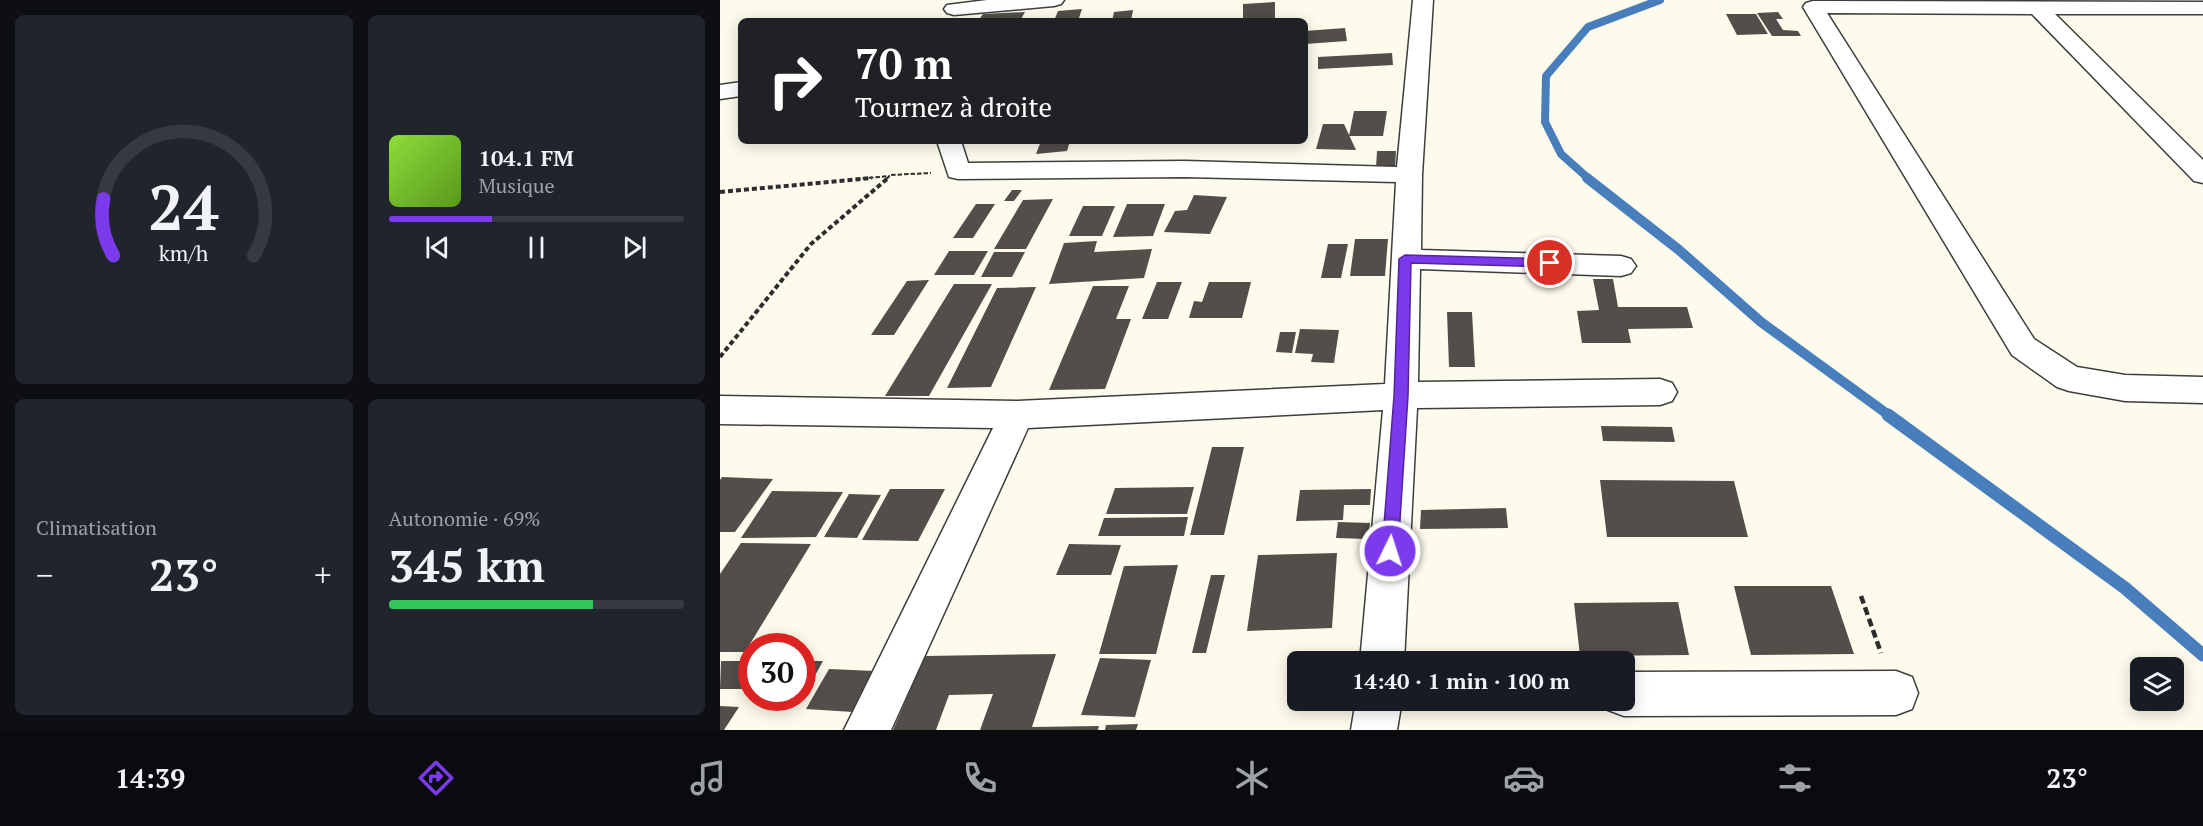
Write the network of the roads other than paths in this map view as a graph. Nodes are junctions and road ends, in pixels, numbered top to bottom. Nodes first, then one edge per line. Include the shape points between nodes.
1 (1054, 0) edge
2 (1422, 0) edge
3 (2203, 8) edge
4 (2039, 9) junction
5 (952, 10) edge
6 (738, 89) edge
7 (720, 92) edge
8 (950, 144) edge
9 (1409, 175) junction
10 (2203, 175) edge
11 (1405, 259) junction
12 (1621, 266) dead end
13 (2203, 390) edge
14 (1660, 392) dead end
15 (1401, 396) junction
16 (720, 410) edge
17 (1017, 415) junction
18 (1383, 651) edge
19 (1896, 693) dead end
20 (1635, 694) edge
21 (1377, 711) edge
22 (867, 730) edge
23 (1374, 730) edge

1 - 5 street
2 - 9 street
3 - 4 street
4 - 10 street
4 - 13 street via 1813,8 2023,347 2069,378 2124,388
6 - 7 street
8 - 9 street via 958,171 1185,169
9 - 11 street
11 - 12 street
11 - 15 street
14 - 15 street
15 - 17 street
15 - 18 street
16 - 17 street
17 - 22 street
19 - 20 street
21 - 23 street

